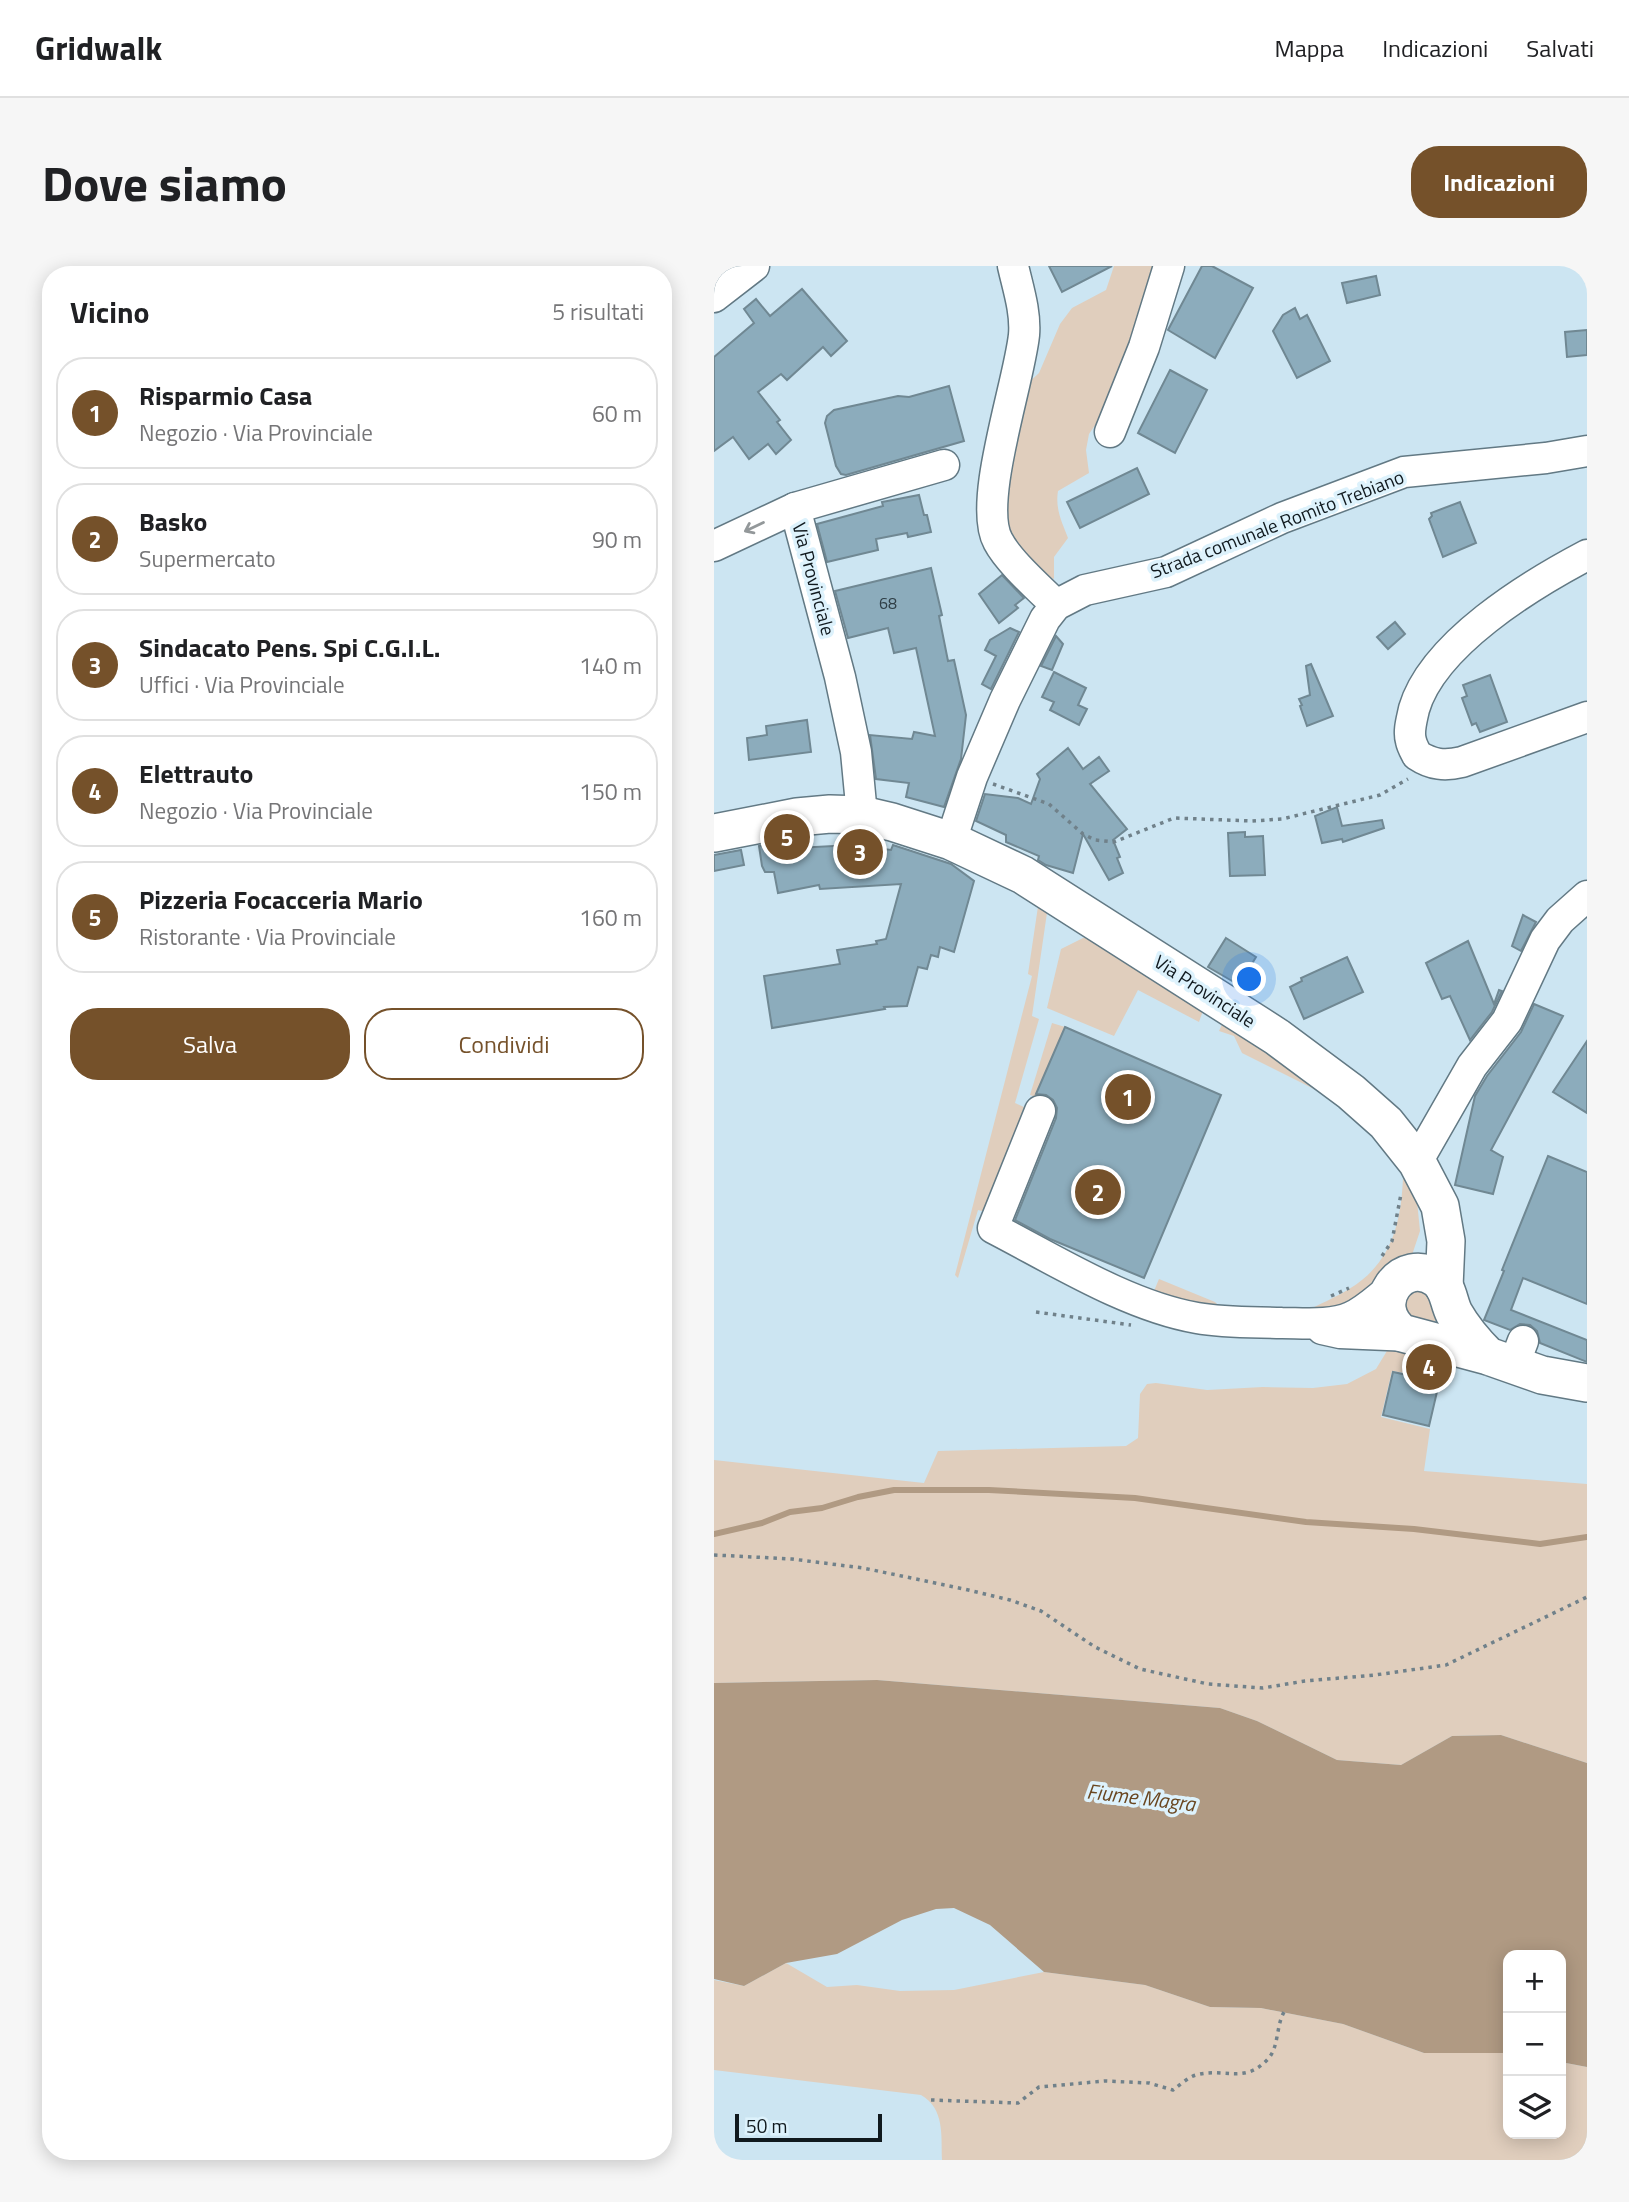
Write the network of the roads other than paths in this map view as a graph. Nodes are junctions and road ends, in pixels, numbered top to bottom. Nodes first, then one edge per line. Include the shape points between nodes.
1 (754, 266) edge
2 (1013, 266) edge
3 (1169, 266) edge
4 (714, 297) edge
5 (1110, 432) dead end
6 (1587, 451) edge
7 (944, 465) dead end
8 (795, 508) junction
9 (714, 546) edge
10 (1587, 555) edge
11 (1056, 605) junction
12 (1587, 717) edge
13 (862, 815) junction
14 (714, 833) edge
15 (951, 841) junction
16 (1587, 895) edge
17 (1040, 1111) dead end
18 (1415, 1175) junction
19 (1405, 1283) junction
20 (1298, 1323) junction
21 (1414, 1337) junction
22 (1508, 1355) junction
23 (1587, 1383) edge

1 - 4 street
2 - 11 street via 1024,332 995,473 992,522 998,541
3 - 5 street via 1144,347
6 - 11 street, Strada comunale Romito Trebiano via 1404,472 1282,518 1166,572 1084,590
7 - 8 street
8 -> 9 street
8 - 13 street, Via Provinciale via 846,702
10 - 12 street via 1502,605 1429,675 1417,700 1410,739 1417,755 1446,765
11 - 15 street via 1028,651 972,777
13 - 14 main road, Via Provinciale via 797,817
13 - 15 main road, Via Provinciale
15 - 18 main road, Via Provinciale via 1023,875 1277,1037 1377,1115
16 - 18 street via 1545,940 1507,1021 1472,1066
17 - 20 street via 993,1228 1152,1306 1230,1322
18 - 19 main road via 1440,1206 1445,1226
19 - 20 street via 1349,1318
19 - 21 main road via 1386,1309 1394,1327
19 - 21 main road via 1445,1322 1438,1330
19 - 22 main road via 1467,1333
20 - 21 street via 1340,1333
21 - 22 main road
22 - 23 main road via 1542,1376

